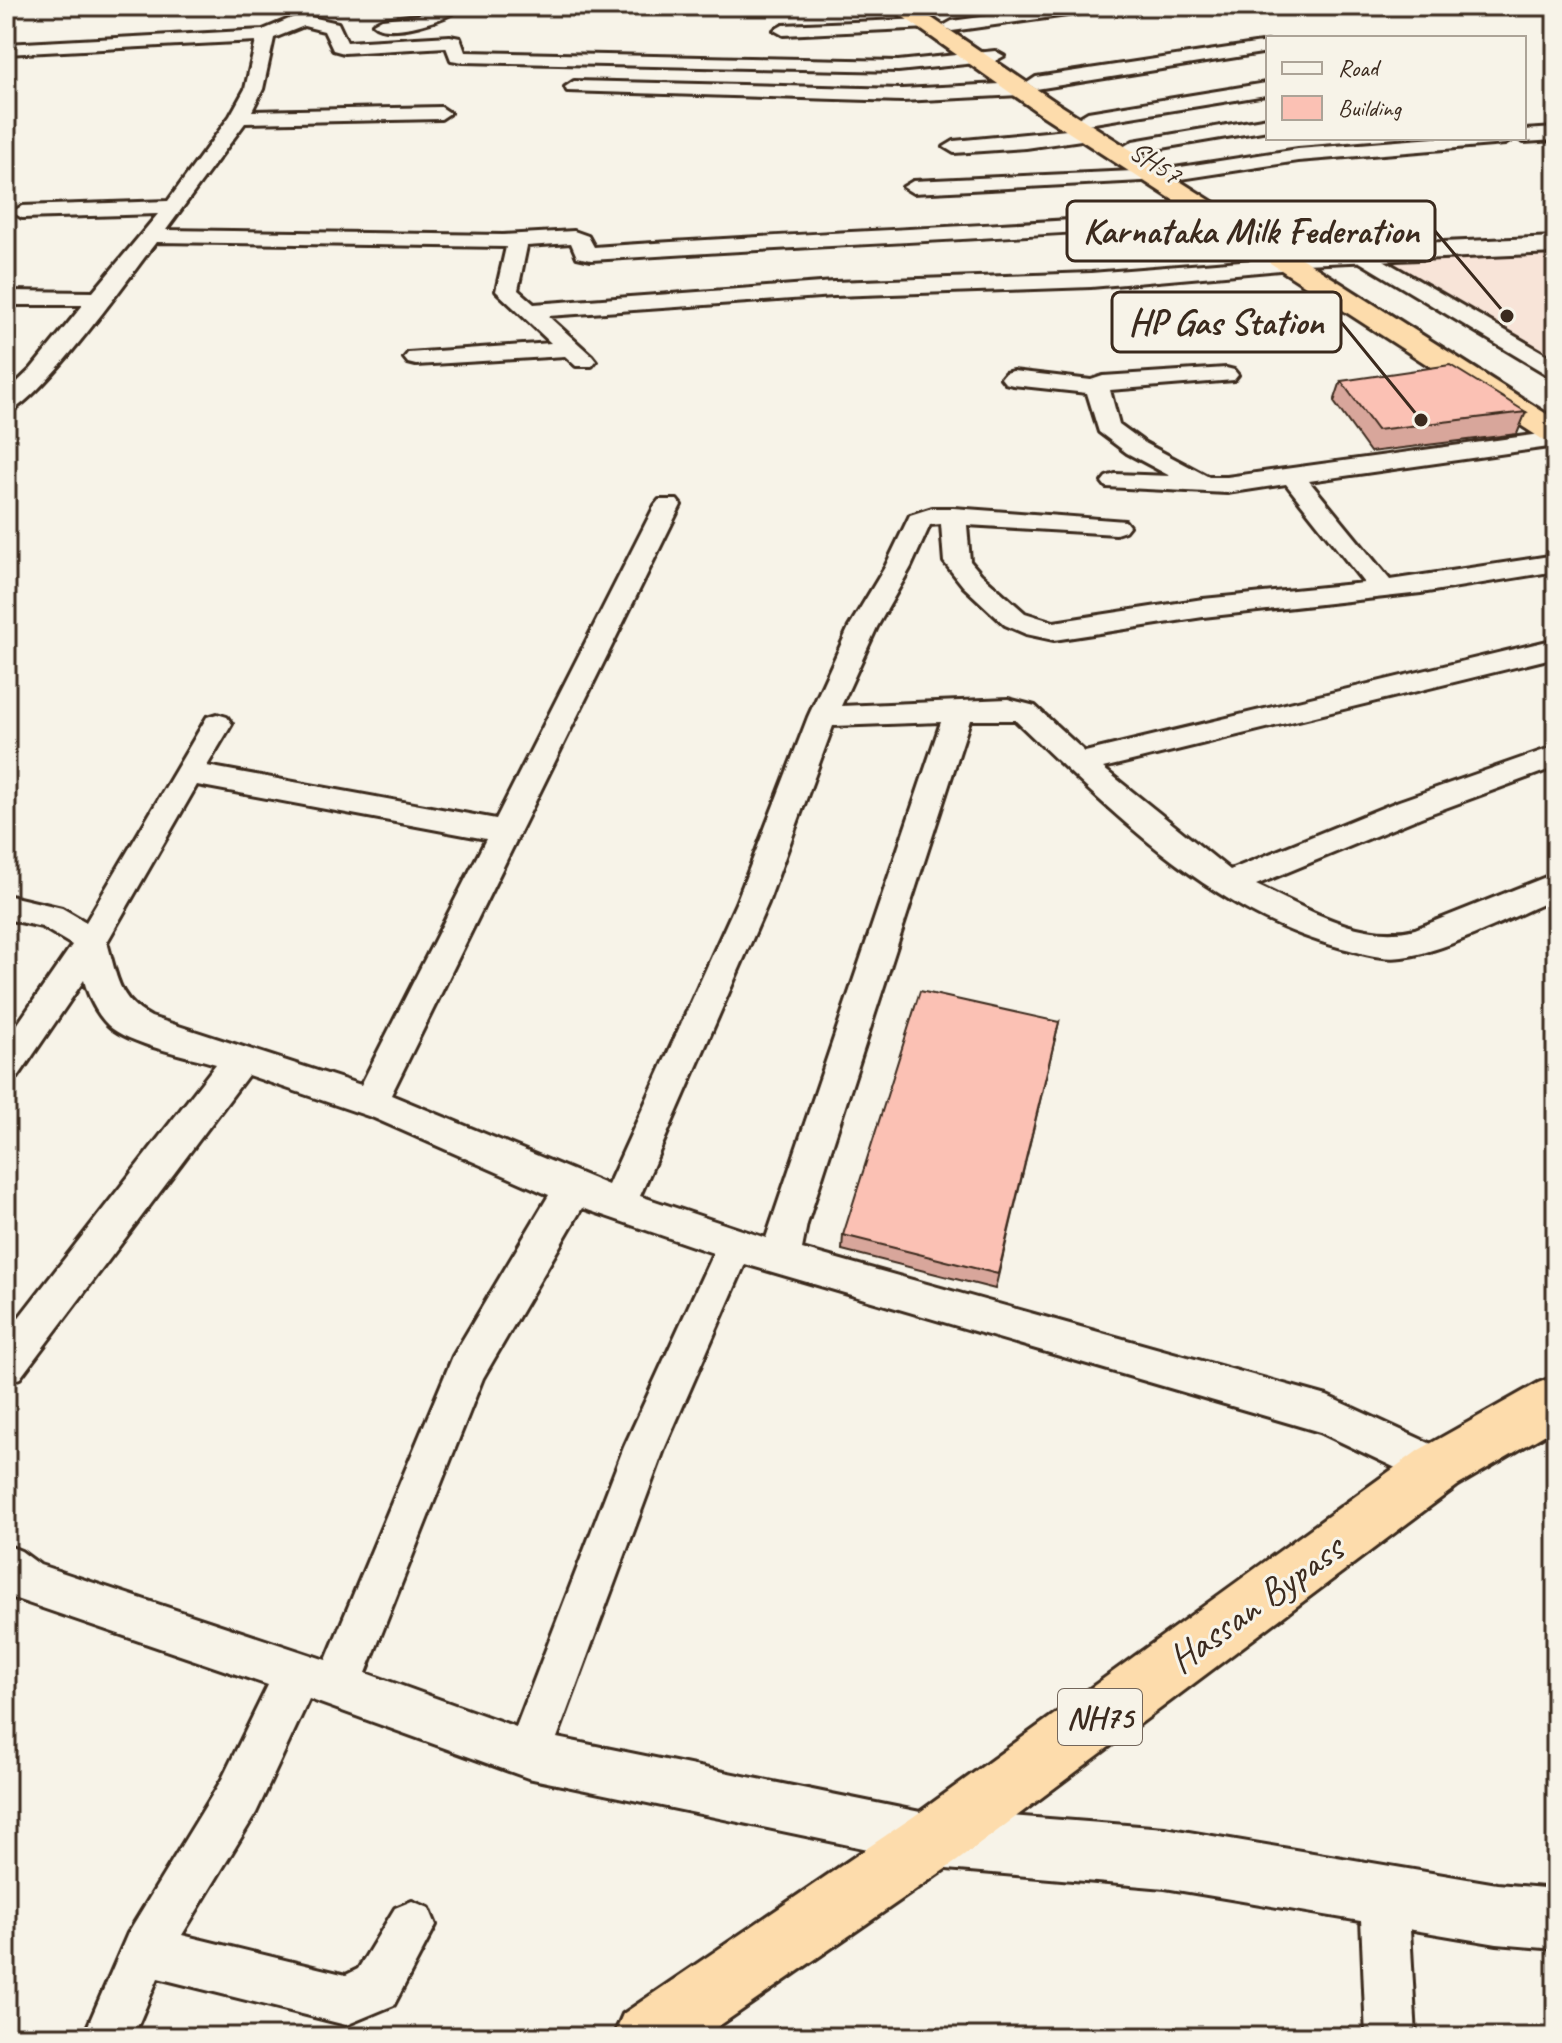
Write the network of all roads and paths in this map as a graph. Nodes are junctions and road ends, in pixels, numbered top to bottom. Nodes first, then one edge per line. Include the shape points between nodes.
1 (454, 6) edge
2 (899, 6) edge
3 (1096, 6) edge
4 (304, 13) edge
5 (924, 15) edge
6 (952, 26) junction
7 (349, 27) junction
8 (783, 30) dead end
9 (266, 35) junction
10 (1266, 47) edge
11 (6, 49) edge
12 (477, 58) junction
13 (987, 58) junction
14 (479, 78) dead end
15 (1028, 86) junction
16 (574, 87) dead end
17 (1266, 89) dead end
18 (441, 113) dead end
19 (239, 117) junction
20 (1266, 124) edge
21 (1088, 126) junction
22 (1556, 134) edge
23 (1526, 136) edge
24 (1481, 140) edge
25 (954, 147) dead end
26 (1133, 147) junction
27 (1170, 181) junction
28 (913, 187) dead end
29 (1107, 199) dead end
30 (174, 207) junction
31 (22, 212) dead end
32 (1216, 216) junction
33 (150, 236) junction
34 (518, 240) junction
35 (1556, 245) edge
36 (1361, 253) junction
37 (1298, 260) junction
38 (6, 298) edge
39 (98, 299) junction
40 (528, 311) junction
41 (416, 358) dead end
42 (1556, 370) edge
43 (1226, 375) dead end
44 (1013, 378) dead end
45 (1097, 388) junction
46 (6, 406) edge
47 (1556, 412) edge
48 (1556, 436) edge
49 (1292, 476) junction
50 (1115, 482) dead end
51 (1211, 486) junction
52 (668, 505) dead end
53 (953, 516) junction
54 (1116, 526) dead end
55 (1556, 563) edge
56 (1383, 589) junction
57 (1556, 648) edge
58 (959, 711) junction
59 (822, 717) junction
60 (217, 724) dead end
61 (1556, 756) edge
62 (1079, 764) junction
63 (188, 773) junction
64 (505, 832) junction
65 (1226, 884) junction
66 (1556, 885) edge
67 (6, 907) edge
68 (90, 940) junction
69 (241, 1058) junction
70 (6, 1067) edge
71 (370, 1102) junction
72 (573, 1189) junction
73 (618, 1204) junction
74 (736, 1243) junction
75 (781, 1260) junction
76 (6, 1365) edge
77 (1556, 1400) edge
78 (1438, 1468) junction
79 (6, 1566) edge
80 (318, 1679) junction
81 (528, 1755) junction
82 (935, 1839) junction
83 (1384, 1894) junction
84 (1556, 1919) edge
85 (412, 1925) dead end
86 (145, 1950) junction
87 (108, 2037) edge
88 (646, 2037) edge
89 (1391, 2037) edge

1 - 7 street via 421,20
2 - 5 highway
3 - 6 street
4 - 7 street
4 - 9 street
5 - 6 highway
5 - 8 street
5 - 13 highway
6 - 13 highway
7 - 12 street via 339,46 359,56 453,41 457,56
9 - 11 street
9 - 19 street via 254,89
10 - 15 street
12 - 13 street via 898,66
12 - 14 street
13 - 15 highway
15 - 16 street via 902,95
15 - 21 highway
17 - 21 street
18 - 19 street
19 - 30 street
20 - 26 street
21 - 25 street via 1026,142
21 - 26 highway, SH57
21 - 27 highway
22 - 23 street
24 - 27 street via 1298,155
26 - 27 highway, SH57
27 - 28 street
27 - 29 street
27 - 32 highway
27 - 37 highway, SH57
30 - 31 street
30 - 33 street
32 - 34 street via 591,254 578,238
32 - 37 highway
33 - 34 street
33 - 39 street
34 - 40 street via 507,291
35 - 36 street
36 - 37 street
36 - 42 street
37 - 40 street via 1091,280 834,289
37 - 47 highway, SH57
37 - 48 highway
38 - 39 street
39 - 46 street via 39,374
40 - 41 street via 577,355
43 - 45 street via 1103,383
44 - 45 street
45 - 51 street via 1108,427 1136,448
48 - 49 street
49 - 51 street
49 - 56 street
50 - 51 street
52 - 64 street
53 - 54 street
53 - 56 street via 957,562 964,571 1015,619 1045,630
53 - 59 street via 919,520
55 - 56 street
57 - 62 street
58 - 59 street
58 - 62 street via 1025,713
58 - 75 street via 788,1224
59 - 73 street via 752,903
60 - 63 street
61 - 65 street
62 - 65 street
63 - 64 street
63 - 68 street
64 - 71 street
65 - 66 street via 1325,931 1402,945
67 - 68 street via 51,917
68 - 69 street via 105,995 121,1017
68 - 70 street
69 - 71 street
69 - 76 street
71 - 72 street
72 - 73 street
72 - 80 street via 467,1369
73 - 74 street
74 - 75 street
74 - 81 street via 645,1447
75 - 78 street via 1327,1415
77 - 78 highway, Hassan Bypass / NH75
78 - 82 highway, Hassan Bypass / NH75
79 - 80 street via 28,1583
80 - 81 street
80 - 86 street
81 - 82 street
82 - 83 street via 1165,1858
82 - 88 highway, Hassan Bypass / NH75
83 - 84 street
83 - 89 street
85 - 86 street via 376,1987 346,2000
86 - 87 street

